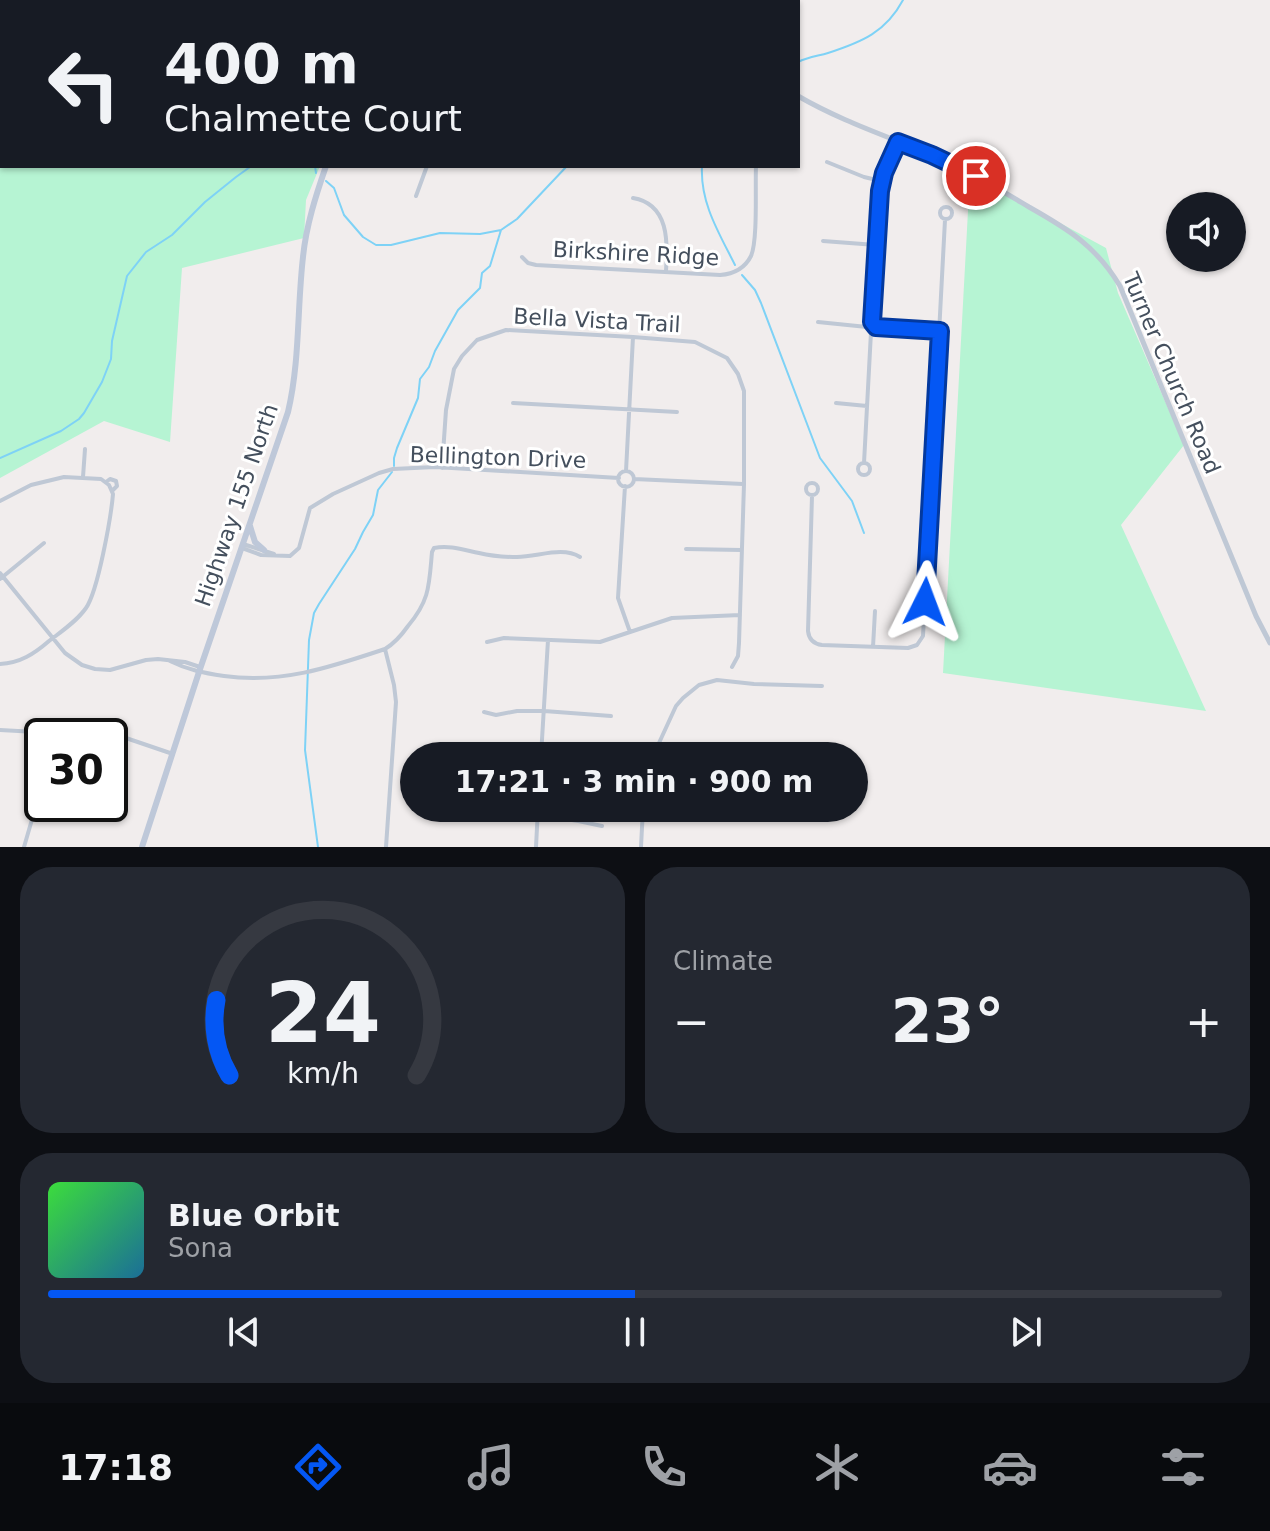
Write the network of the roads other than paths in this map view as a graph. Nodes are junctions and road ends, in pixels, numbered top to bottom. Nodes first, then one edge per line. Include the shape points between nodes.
1 (800, 97) edge
2 (895, 141) junction
3 (827, 162) dead end
4 (325, 168) edge
5 (426, 168) edge
6 (756, 168) edge
7 (881, 181) junction
8 (416, 196) dead end
9 (633, 198) dead end
10 (945, 220) dead end
11 (823, 241) dead end
12 (876, 245) junction
13 (522, 257) dead end
14 (666, 272) junction
15 (818, 322) dead end
16 (872, 322) junction
17 (867, 327) junction
18 (876, 327) junction
19 (940, 331) junction
20 (871, 332) junction
21 (633, 337) junction
22 (513, 403) dead end
23 (836, 403) dead end
24 (867, 406) junction
25 (630, 409) junction
26 (677, 412) dead end
27 (85, 449) dead end
28 (864, 463) dead end
29 (442, 468) junction
30 (626, 471) junction
31 (83, 477) junction
32 (619, 478) junction
33 (634, 479) junction
34 (744, 484) junction
35 (625, 486) junction
36 (812, 496) dead end
37 (0, 501) edge
38 (250, 523) junction
39 (44, 543) dead end
40 (242, 546) junction
41 (686, 549) dead end
42 (264, 550) junction
43 (741, 550) junction
44 (276, 555) junction
45 (580, 557) dead end
46 (1, 576) edge
47 (875, 611) dead end
48 (740, 615) junction
49 (630, 632) junction
50 (53, 638) junction
51 (548, 640) junction
52 (487, 642) dead end
53 (1270, 643) edge
54 (873, 647) junction
55 (385, 649) junction
56 (0, 664) edge
57 (732, 667) dead end
58 (200, 670) junction
59 (822, 686) dead end
60 (544, 711) junction
61 (484, 712) dead end
62 (611, 716) dead end
63 (0, 730) edge
64 (24, 732) edge
65 (128, 739) edge
66 (542, 742) edge
67 (659, 742) edge
68 (173, 754) junction
69 (31, 822) edge
70 (538, 822) edge
71 (585, 822) edge
72 (642, 822) edge
73 (602, 826) dead end
74 (24, 847) edge
75 (142, 847) edge
76 (386, 847) edge
77 (536, 847) edge
78 (641, 847) edge

1 - 2 street, Turner Church Road
2 - 7 street
2 - 53 street, Turner Church Road via 972,173 1060,226 1087,244 1112,273
3 - 7 street
4 - 38 main road, Highway 155 North via 303,254 293,389
5 - 8 street
6 - 14 street, Birkshire Ridge via 754,245 746,263 725,275
7 - 12 street
9 - 14 street via 647,202 659,215 667,239
10 - 19 street
11 - 12 street
12 - 16 street
13 - 14 street, Birkshire Ridge via 536,265
15 - 17 street
16 - 17 street
16 - 18 street
17 - 20 street
18 - 19 street
18 - 20 street
19 - 54 street via 922,638 910,648
20 - 24 street
21 - 25 street
21 - 29 street, Bella Vista Trail via 506,330 477,340 454,369
21 - 34 street, Bella Vista Trail via 695,342 727,358 744,391
22 - 25 street
23 - 24 street
24 - 28 street
25 - 26 street
25 - 30 street
27 - 31 street
29 - 32 street, Bellington Drive
29 - 44 street, Bellington Drive via 393,469 333,494 310,508 296,553
30 - 32 street
30 - 33 street
31 - 37 street via 42,481
31 - 50 street via 106,482 113,499 94,594 83,612
32 - 35 street
33 - 34 street
33 - 35 street
34 - 43 street, Bella Vista Trail
35 - 49 street via 618,598
36 - 54 street via 809,637 819,645
38 - 40 main road, Highway 155 North
38 - 42 main road via 252,537
39 - 46 street
40 - 42 street
40 - 44 street
40 - 58 main road, Highway 155 North
41 - 43 street
42 - 44 street
43 - 48 street, Bella Vista Trail
45 - 55 street via 573,552 503,557 434,548 424,605
46 - 50 street
47 - 54 street
48 - 49 street via 672,618
48 - 57 street, Bella Vista Trail via 738,656
49 - 51 street via 600,642
50 - 56 street via 25,659
50 - 58 street via 71,658 95,669 154,659
51 - 52 street
51 - 60 street
55 - 58 street via 275,678
55 - 76 street via 396,702
58 - 68 main road, Highway 155 North
59 - 67 street via 717,680 699,685 676,706
60 - 61 street
60 - 62 street
60 - 66 street
63 - 64 street
65 - 68 street
68 - 75 main road, Highway 155 North
69 - 74 street
70 - 77 street
71 - 73 street
72 - 78 street

